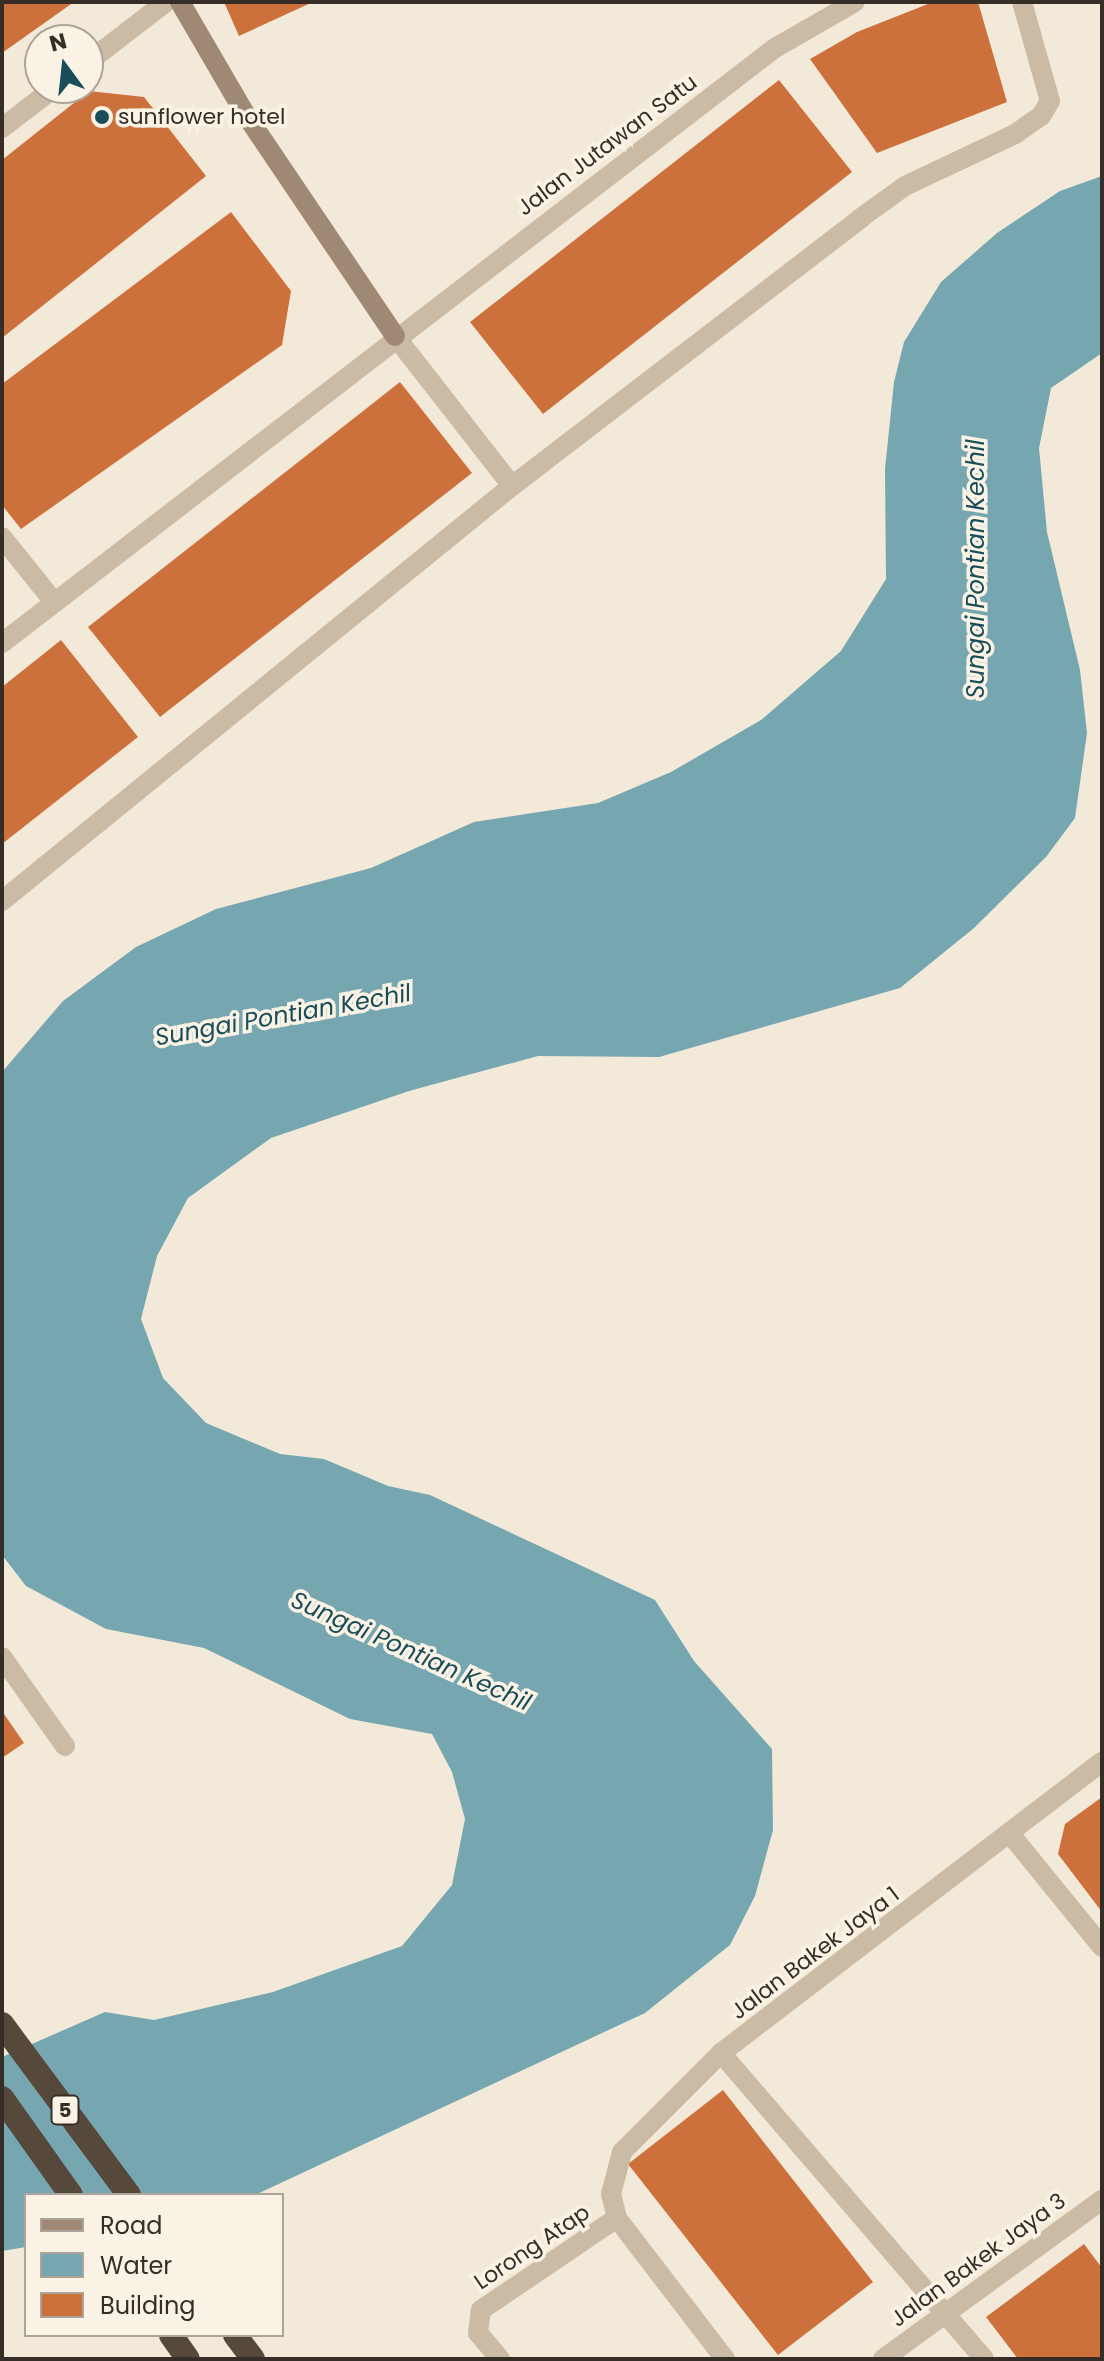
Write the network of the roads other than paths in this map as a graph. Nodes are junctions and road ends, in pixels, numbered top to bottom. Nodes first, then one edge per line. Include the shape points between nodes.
1 (166, 2) edge
2 (180, 2) edge
3 (855, 2) edge
4 (1022, 2) edge
5 (104, 50) edge
6 (33, 104) edge
7 (2, 128) edge
8 (395, 336) junction
9 (512, 486) junction
10 (2, 537) edge
11 (54, 602) junction
12 (2, 643) edge
13 (2, 901) edge
14 (2, 1657) edge
15 (65, 1746) dead end
16 (1102, 1762) edge
17 (1011, 1835) junction
18 (1102, 1947) edge
19 (2, 2024) edge
20 (721, 2053) junction
21 (2, 2098) edge
22 (70, 2193) edge
23 (128, 2193) edge
24 (1102, 2200) edge
25 (617, 2218) junction
26 (946, 2314) junction
27 (172, 2337) edge
28 (236, 2337) edge
29 (188, 2359) edge
30 (253, 2359) edge
31 (500, 2359) edge
32 (725, 2359) edge
33 (883, 2359) edge
34 (984, 2359) edge

1 - 5 street
2 - 8 street via 244,112
3 - 8 street, Jalan Jutawan Satu via 775,48
4 - 9 street via 1050,101 1041,116 905,186
6 - 7 street
8 - 9 street
8 - 11 street, Jalan Jutawan Satu
9 - 13 street
10 - 11 street
11 - 12 street, Jalan Jutawan Satu
14 - 15 street
16 - 17 street, Jalan Bakek Jaya 1
17 - 18 street
17 - 20 street, Jalan Bakek Jaya 1
19 - 23 highway, 5
20 - 25 street, Jalan Bakek Jaya 1 via 622,2152 611,2194
20 - 26 street
21 - 22 highway, 5
24 - 26 street, Jalan Bakek Jaya 3
25 - 31 street, Lorong Atap via 481,2310 478,2333
25 - 32 street
26 - 33 street, Jalan Bakek Jaya 3
26 - 34 street
27 - 29 highway
28 - 30 highway

